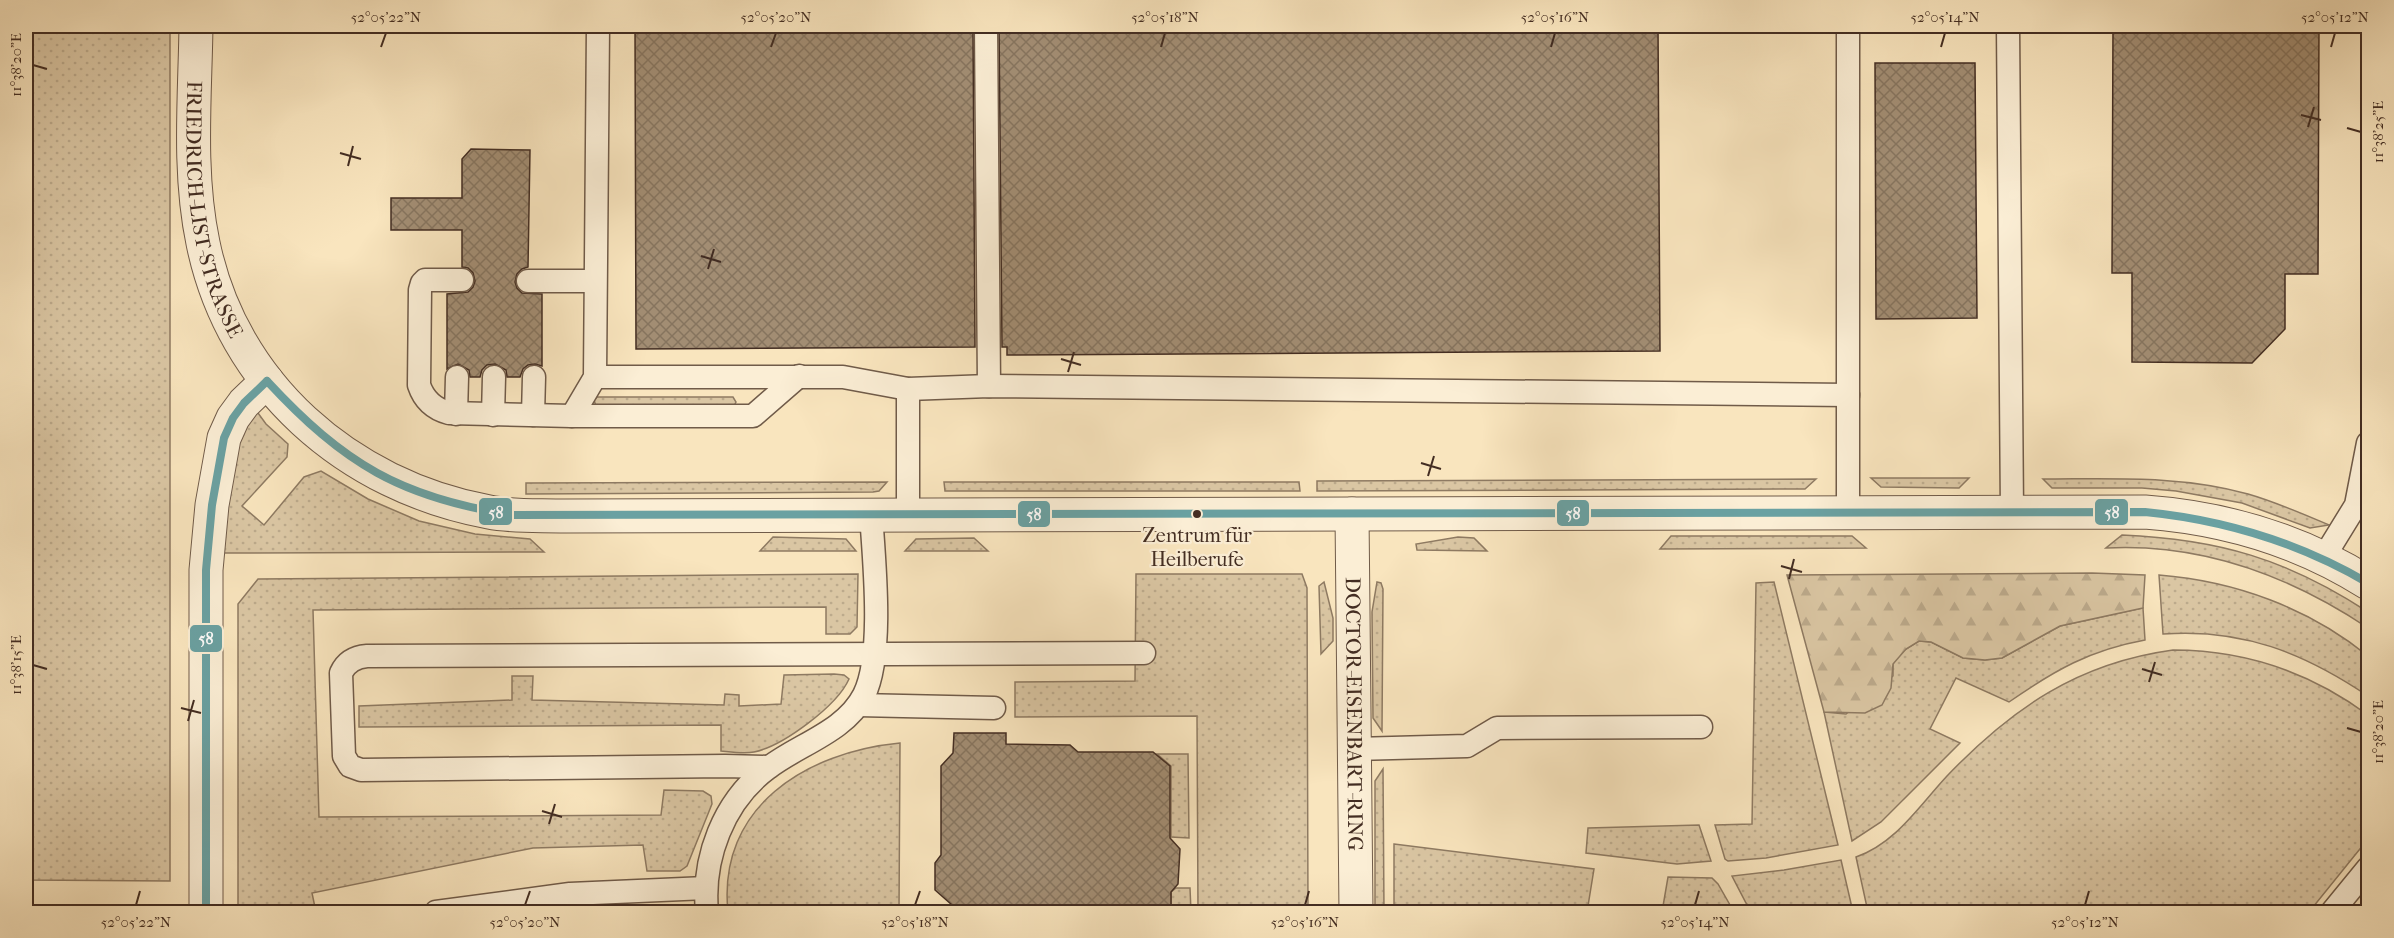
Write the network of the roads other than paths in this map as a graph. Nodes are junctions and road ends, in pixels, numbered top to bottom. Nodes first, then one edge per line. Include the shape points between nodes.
1 (196, 26) edge
2 (598, 26) edge
3 (986, 26) edge
4 (1848, 26) edge
5 (2008, 26) edge
6 (596, 281) junction
7 (458, 284) dead end
8 (532, 284) dead end
9 (799, 376) junction
10 (457, 377) dead end
11 (494, 377) dead end
12 (534, 377) dead end
13 (595, 377) junction
14 (267, 381) junction
15 (989, 386) junction
16 (908, 388) junction
17 (1848, 395) junction
18 (456, 414) junction
19 (493, 415) junction
20 (533, 415) junction
21 (572, 416) junction
22 (2368, 443) edge
23 (1848, 512) junction
24 (2012, 512) junction
25 (871, 514) junction
26 (908, 514) junction
27 (1352, 514) junction
28 (2324, 557) junction
29 (2368, 583) edge
30 (874, 653) junction
31 (1144, 653) dead end
32 (858, 705) junction
33 (994, 708) dead end
34 (1701, 727) dead end
35 (1355, 749) junction
36 (768, 767) junction
37 (2368, 868) edge
38 (706, 888) junction
39 (206, 912) edge
40 (436, 912) edge
41 (707, 912) edge
42 (1356, 912) edge
43 (2332, 912) edge

1 - 14 street, FRIEDRICH-LIST-STRASSE via 195,178 203,243 225,312
2 - 6 lane
3 - 15 lane
4 - 17 lane
5 - 24 lane
6 - 8 lane
6 - 13 lane
7 - 18 lane via 425,280 420,286 418,379 421,392 432,405
9 - 13 lane
9 - 16 lane via 843,376
9 - 21 lane via 753,416
10 - 18 lane
11 - 19 lane
12 - 20 lane
13 - 21 lane
14 - 25 street, FRIEDRICH-LIST-STRASSE via 313,430 360,465 408,489 491,513
14 - 39 street via 244,403 224,438 212,505 206,570
15 - 16 lane
15 - 17 lane
16 - 26 lane
17 - 23 lane
18 - 19 lane
19 - 20 lane
20 - 21 lane
22 - 28 lane via 2356,506
23 - 24 street, FRIEDRICH-LIST-STRASSE
23 - 27 street, FRIEDRICH-LIST-STRASSE
24 - 28 street, FRIEDRICH-LIST-STRASSE via 2192,516 2290,542
25 - 26 street, FRIEDRICH-LIST-STRASSE
25 - 30 lane
26 - 27 street, FRIEDRICH-LIST-STRASSE
27 - 35 street, DOCTOR-EISENBART-RING
28 - 29 street, FRIEDRICH-LIST-STRASSE
30 - 31 lane
30 - 32 lane via 868,685
30 - 36 lane via 367,656 351,660 341,673 344,756 350,765 361,770
32 - 33 lane
32 - 36 lane via 843,721
34 - 35 lane via 1497,728 1467,747
35 - 42 street, DOCTOR-EISENBART-RING
36 - 38 lane via 741,794 724,820 712,848
37 - 43 lane
38 - 40 lane via 570,894
38 - 41 lane

